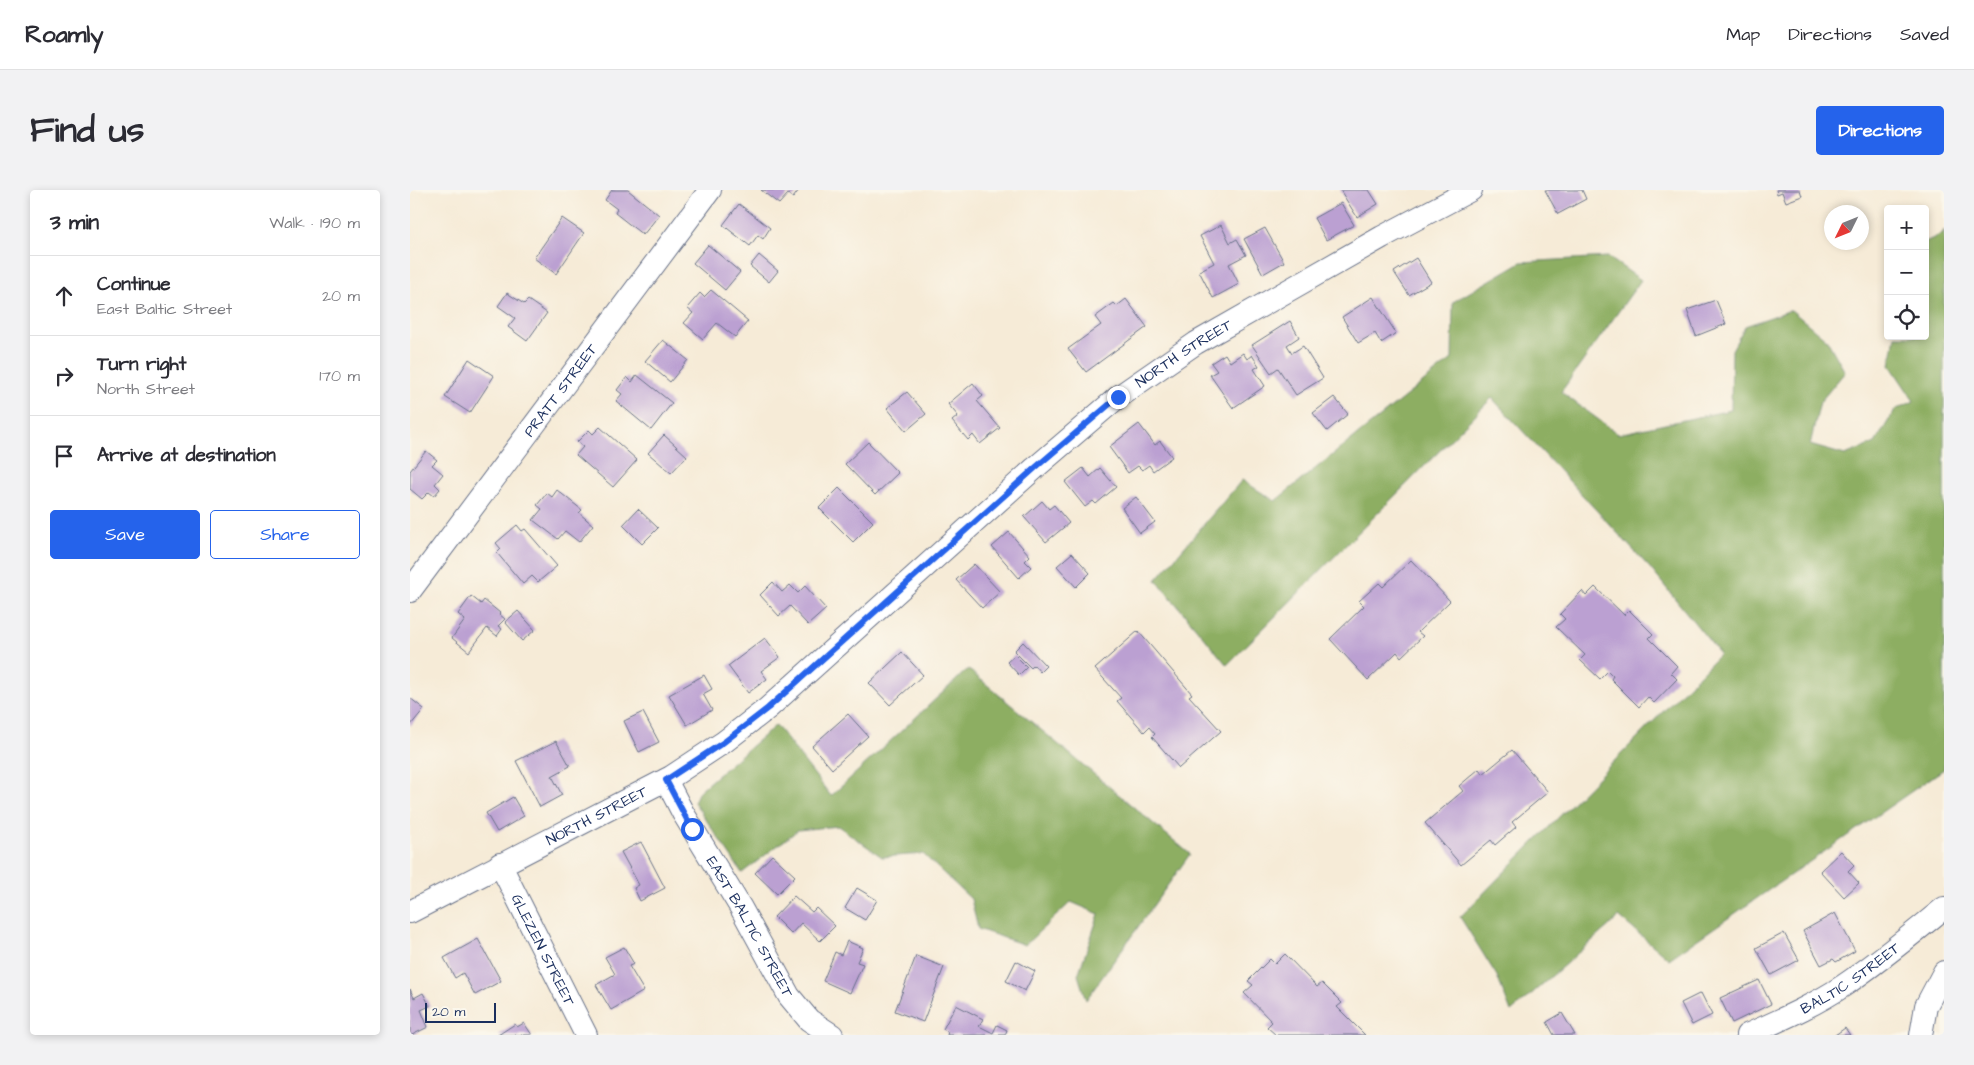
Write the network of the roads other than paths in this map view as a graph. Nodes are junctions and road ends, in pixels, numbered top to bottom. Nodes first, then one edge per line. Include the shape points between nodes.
1 (710, 190) edge
2 (1471, 190) edge
3 (410, 591) edge
4 (666, 780) junction
5 (500, 864) junction
6 (1944, 908) edge
7 (410, 912) edge
8 (1944, 972) edge
9 (586, 1035) edge
10 (832, 1035) edge
11 (1747, 1035) edge
12 (1921, 1035) edge

1 - 3 street, PRATT STREET
2 - 4 street, NORTH STREET via 1196,343 1118,397 768,708
4 - 5 street, NORTH STREET
4 - 10 street, EAST BALTIC STREET via 789,996 809,1020
5 - 7 street, NORTH STREET
5 - 9 street, GLEZEN STREET
6 - 11 street, BALTIC STREET via 1881,960 1842,987
8 - 12 street via 1926,1006

